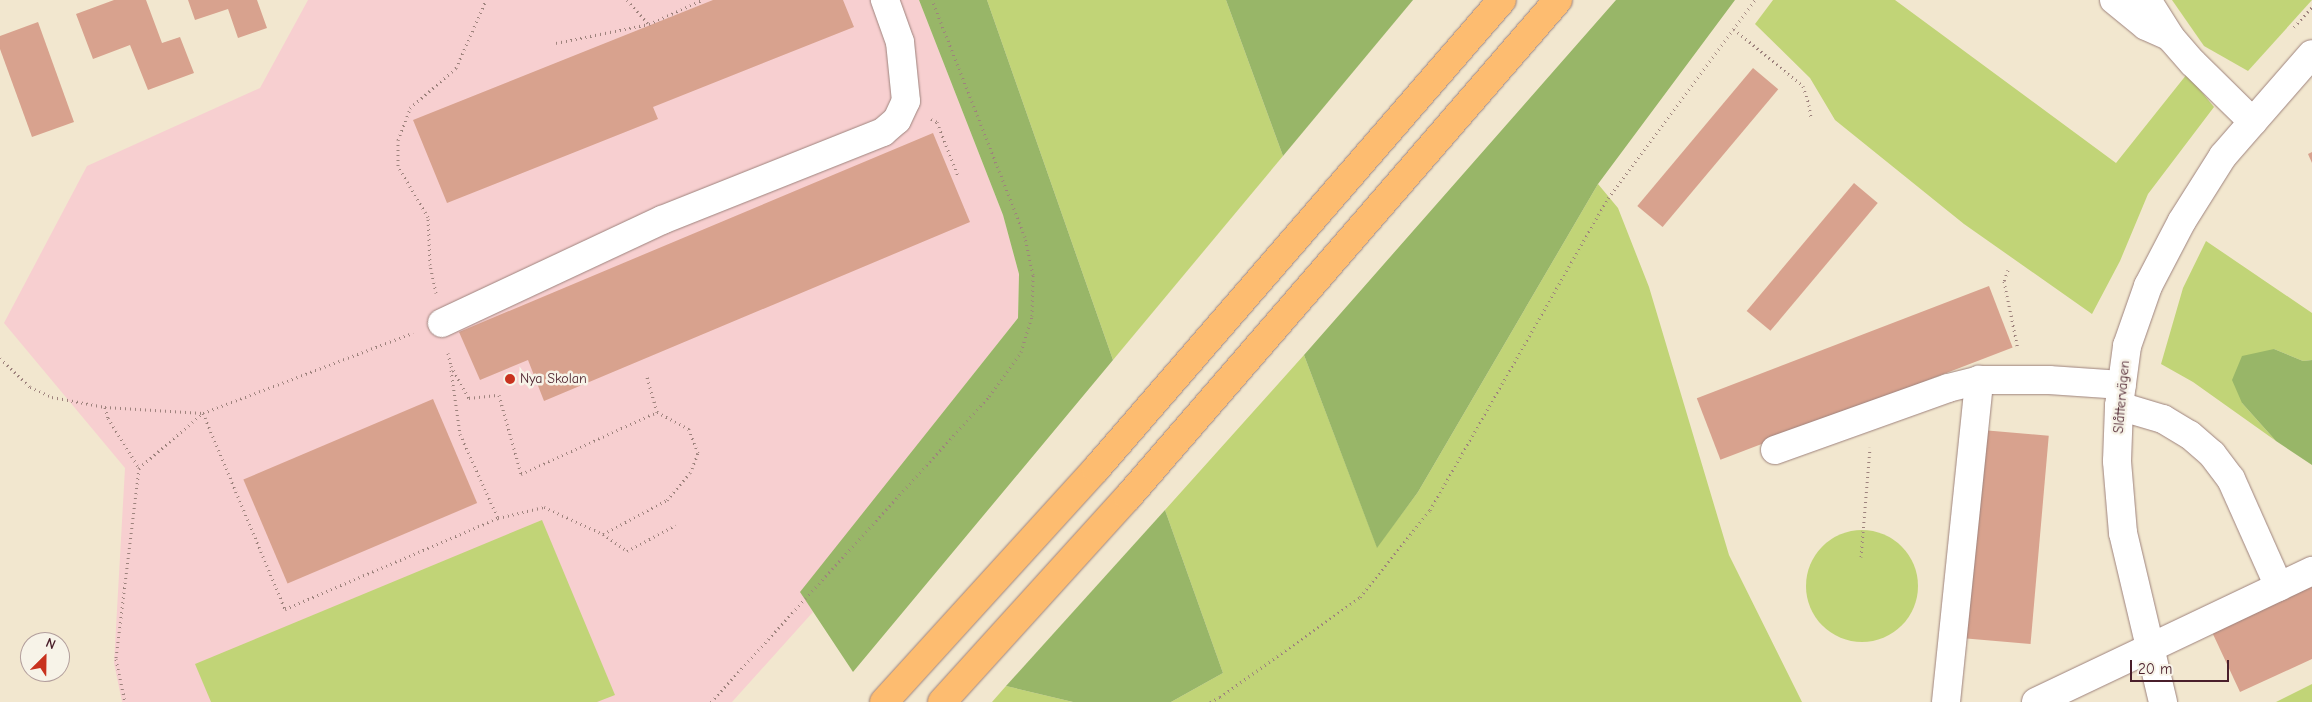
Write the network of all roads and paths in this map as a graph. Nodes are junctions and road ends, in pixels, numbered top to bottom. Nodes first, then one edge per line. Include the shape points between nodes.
1 (627, 0) edge
2 (702, 0) edge
3 (886, 0) edge
4 (932, 0) edge
5 (1502, 0) edge
6 (1558, 0) edge
7 (1755, 0) edge
8 (2114, 0) edge
9 (2147, 0) edge
10 (649, 24) junction
11 (1734, 28) junction
12 (2171, 38) junction
13 (556, 42) dead end
14 (2312, 54) edge
15 (906, 101) junction
16 (1811, 118) dead end
17 (2253, 122) junction
18 (958, 176) dead end
19 (2008, 270) dead end
20 (442, 322) joint
21 (0, 358) edge
22 (451, 366) dead end
23 (1979, 380) junction
24 (2022, 380) junction
25 (2120, 395) junction
26 (105, 406) junction
27 (657, 412) dead end
28 (203, 413) junction
29 (1872, 414) junction
30 (1775, 450) dead end
31 (139, 468) junction
32 (498, 518) junction
33 (676, 526) dead end
34 (603, 534) junction
35 (1861, 557) dead end
36 (2312, 571) edge
37 (2279, 587) junction
38 (2150, 649) junction
39 (125, 702) edge
40 (711, 702) edge
41 (884, 702) edge
42 (942, 702) edge
43 (1210, 702) edge
44 (1946, 702) edge
45 (2036, 702) edge
46 (2163, 702) edge

1 - 10 path
2 - 10 path
3 - 15 street via 900,42
4 - 40 path via 1025,237 1033,275 1032,316 1021,352 989,396
5 - 41 highway via 1103,462
6 - 42 highway via 1128,497
7 - 11 path
8 - 12 street via 2146,26
9 - 12 street
10 - 13 path
11 - 16 path via 1802,86 1810,105
11 - 43 path via 1608,198 1430,510 1360,597
12 - 17 street
14 - 17 street, Slåttervägen
15 - 18 path via 937,122
15 - 20 street via 897,120 883,132 662,220
17 - 25 street, Slåttervägen via 2223,156 2202,188 2148,286 2127,346
19 - 24 path via 2004,280
20 - 28 path
21 - 26 path via 30,387 52,397
22 - 32 path via 460,434
23 - 24 street
23 - 29 street
23 - 44 street
24 - 25 street
25 - 37 street via 2190,435 2212,454 2231,479
25 - 38 street, Slåttervägen via 2117,461 2123,533
26 - 28 path
26 - 31 path via 108,418
27 - 34 path via 689,429 698,453 690,473 667,500
28 - 31 path
28 - 32 path via 285,609
29 - 30 street
29 - 35 path
31 - 39 path via 116,659
32 - 34 path via 544,507
33 - 34 path via 627,552
36 - 37 street
37 - 38 street
38 - 45 street
38 - 46 street, Slåttervägen

